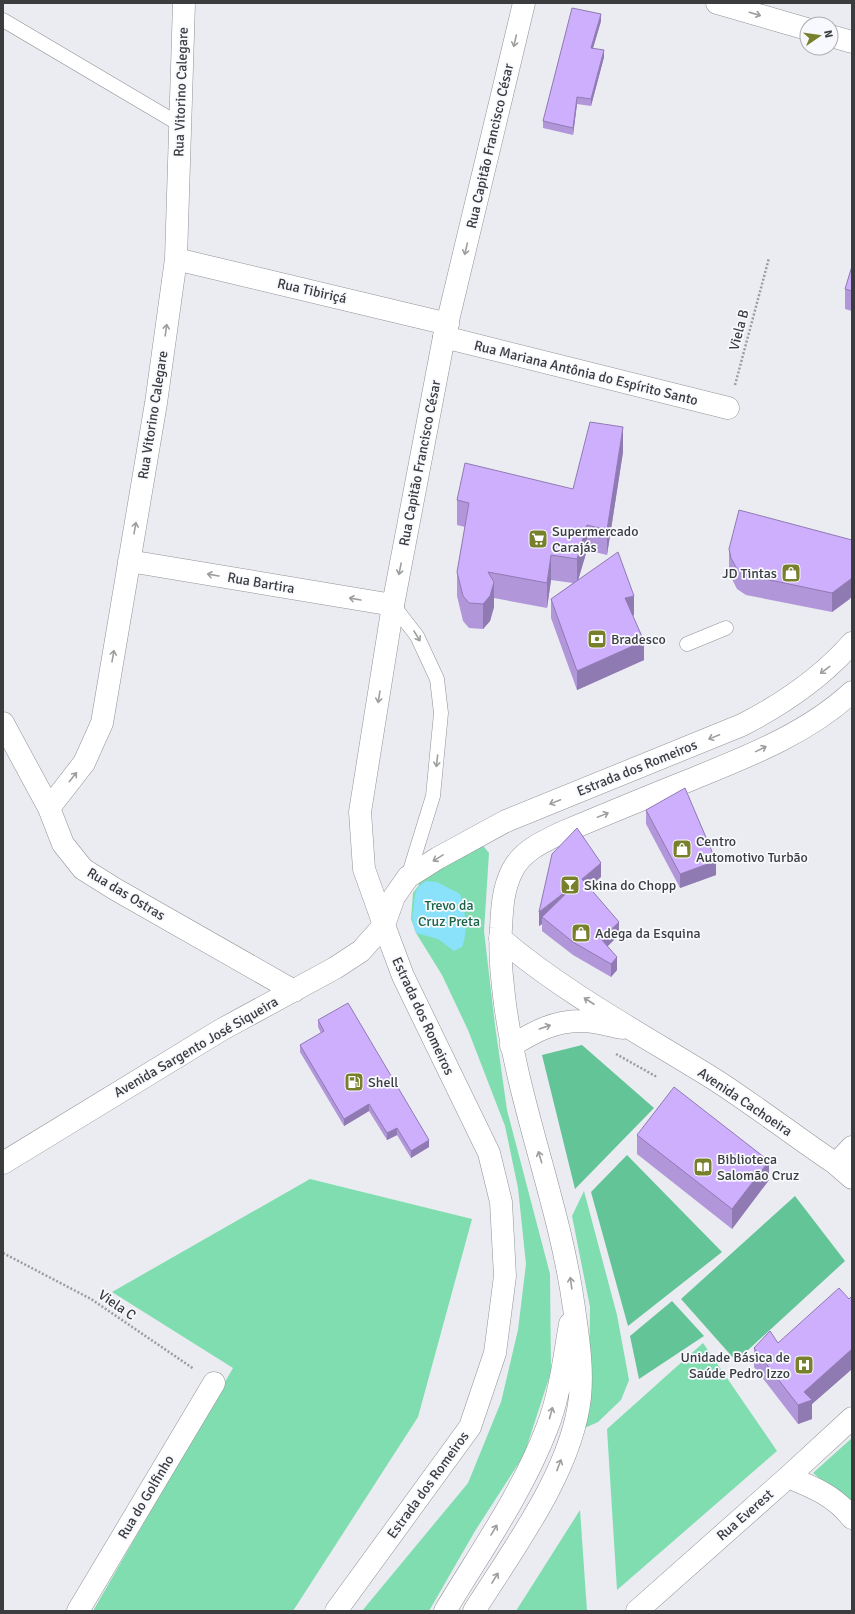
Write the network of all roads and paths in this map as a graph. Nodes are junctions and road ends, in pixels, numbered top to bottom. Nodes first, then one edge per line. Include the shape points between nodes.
1 (184, 3) edge
2 (524, 3) edge
3 (717, 3) edge
4 (3, 20) edge
5 (799, 27) edge
6 (839, 38) edge
7 (852, 42) edge
8 (179, 124) junction
9 (769, 258) dead end
10 (176, 259) junction
11 (446, 330) junction
12 (728, 408) joint
13 (129, 561) junction
14 (393, 605) junction
15 (726, 628) dead end
16 (852, 643) edge
17 (687, 644) dead end
18 (852, 692) edge
19 (3, 723) edge
20 (49, 808) junction
21 (408, 877) junction
22 (384, 926) junction
23 (500, 938) junction
24 (294, 991) junction
25 (634, 1030) junction
26 (511, 1046) junction
27 (613, 1052) dead end
28 (660, 1078) dead end
29 (852, 1147) edge
30 (3, 1162) edge
31 (836, 1164) junction
32 (852, 1178) edge
33 (3, 1253) edge
34 (574, 1305) junction
35 (214, 1383) joint
36 (852, 1418) edge
37 (788, 1477) junction
38 (852, 1518) edge
39 (78, 1611) edge
40 (336, 1611) edge
41 (445, 1611) edge
42 (474, 1611) edge
43 (637, 1611) edge

1 - 8 street, Rua Vitorino Calegare
2 -> 11 street, Rua Capitão Francisco César
3 -> 5 street
4 - 8 lane
6 - 7 street
8 - 10 street, Rua Vitorino Calegare
9 - 12 path, Viela B
10 - 11 street, Rua Tibiriçá
13 -> 10 street, Rua Vitorino Calegare via 156,403
11 - 12 street, Rua Mariana Antônia do Espírito Santo
11 -> 14 street, Rua Capitão Francisco César
14 -> 13 street, Rua Bartira
20 -> 13 street, Rua Vitorino Calegare via 84,763 102,723
14 -> 21 lane via 418,636 437,679 441,713 433,796
14 -> 22 street, Rua Capitão Francisco César via 360,812 364,869
15 - 17 lane
16 -> 21 street, Estrada dos Romeiros via 833,664 778,706 742,725 506,821
23 -> 18 street via 504,891 512,870 525,853 561,833 742,759 784,739 837,705
19 - 20 street, Rua das Ostras
20 - 24 street, Rua das Ostras via 63,844 83,869
21 - 22 street, Estrada dos Romeiros via 394,898
22 - 24 street, Avenida Sargento José Siqueira via 361,951
22 - 40 street, Estrada dos Romeiros via 403,976 489,1153 501,1202 505,1276 495,1353 470,1427
25 -> 23 street, Avenida Cachoeira via 535,966
23 - 26 street via 500,963
24 - 30 street, Avenida Sargento José Siqueira via 221,1030
26 -> 25 street, Avenida Cachoeira via 539,1029 558,1023 583,1021
25 - 31 street, Avenida Cachoeira via 718,1082
34 -> 26 street via 555,1211
27 - 28 path
29 - 31 street
31 - 32 street, Avenida Cachoeira
33 - 35 path, Viela C via 91,1299
41 -> 34 street via 529,1472 548,1426
42 -> 34 street via 554,1478 573,1429 580,1397 580,1359
35 - 39 street, Rua do Golfinho
36 - 37 street, Rua Everest
37 - 38 street via 823,1491
37 - 43 street, Rua Everest

